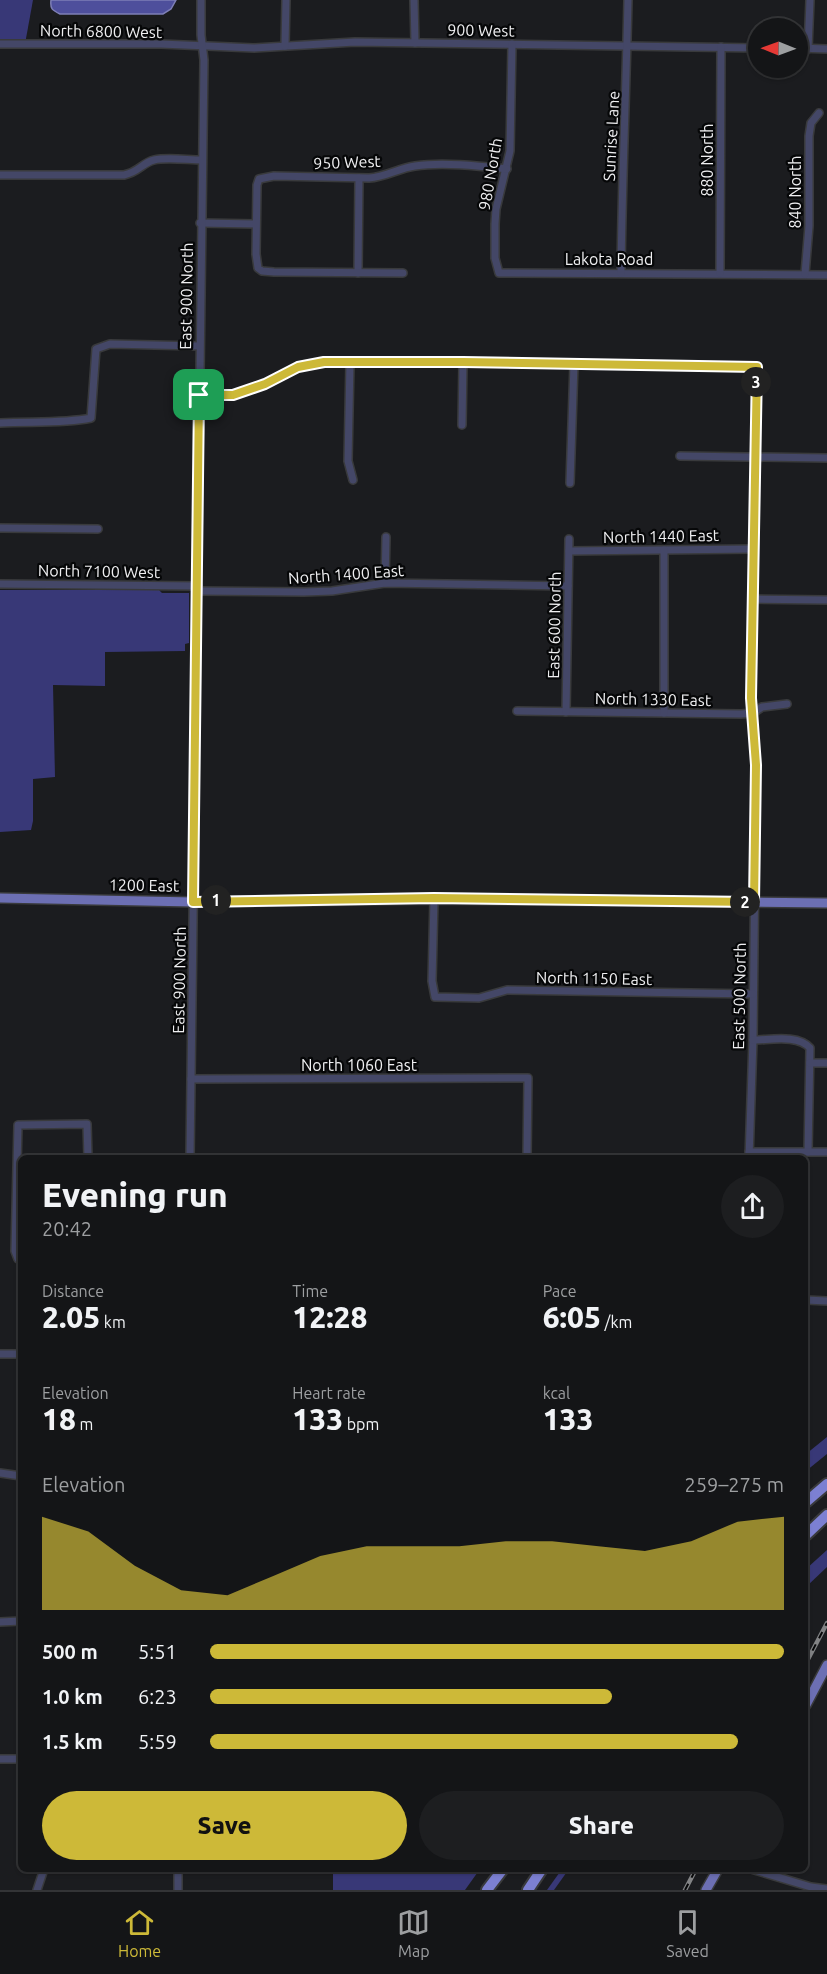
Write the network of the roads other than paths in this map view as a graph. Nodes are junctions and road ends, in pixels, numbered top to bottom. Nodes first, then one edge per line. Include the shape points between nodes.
1 (201, 0) edge
2 (286, 0) edge
3 (414, 0) edge
4 (628, 0) edge
5 (810, 0) edge
6 (415, 43) junction
7 (0, 44) edge
8 (512, 44) junction
9 (202, 46) junction
10 (285, 46) junction
11 (627, 46) junction
12 (721, 47) junction
13 (748, 48) edge
14 (808, 49) joint
15 (827, 49) edge
16 (819, 113) dead end
17 (202, 160) junction
18 (507, 169) junction
19 (0, 175) edge
20 (359, 178) junction
21 (200, 223) junction
22 (256, 224) junction
23 (358, 273) junction
24 (404, 273) dead end
25 (499, 273) joint
26 (621, 273) junction
27 (720, 273) junction
28 (805, 274) junction
29 (827, 275) edge
30 (199, 346) junction
31 (350, 362) junction
32 (463, 362) junction
33 (574, 364) junction
34 (199, 395) junction
35 (0, 423) edge
36 (462, 425) dead end
37 (680, 456) dead end
38 (755, 457) junction
39 (827, 458) edge
40 (353, 480) dead end
41 (570, 483) dead end
42 (0, 528) edge
43 (98, 529) dead end
44 (386, 537) dead end
45 (569, 539) dead end
46 (753, 549) junction
47 (664, 550) junction
48 (569, 551) junction
49 (385, 583) junction
50 (0, 584) edge
51 (568, 586) junction
52 (197, 588) junction
53 (753, 599) junction
54 (827, 600) edge
55 (787, 704) dead end
56 (517, 711) dead end
57 (566, 712) junction
58 (664, 713) junction
59 (753, 713) junction
60 (0, 898) edge
61 (434, 898) junction
62 (193, 902) junction
63 (754, 902) junction
64 (827, 903) edge
65 (753, 994) junction
66 (753, 1040) junction
67 (810, 1063) junction
68 (827, 1063) edge
69 (191, 1079) junction
70 (808, 1152) junction
71 (827, 1152) edge
72 (88, 1155) edge
73 (190, 1155) edge
74 (527, 1155) edge
75 (749, 1155) edge
76 (18, 1258) edge
77 (808, 1300) edge
78 (827, 1301) edge
79 (0, 1354) edge
80 (18, 1354) edge
81 (0, 1473) edge
82 (18, 1476) edge
83 (827, 1484) edge
84 (808, 1500) edge
85 (827, 1515) edge
86 (808, 1533) edge
87 (18, 1621) edge
88 (0, 1622) edge
89 (827, 1665) edge
90 (808, 1702) edge
91 (0, 1759) edge
92 (18, 1759) edge
93 (43, 1872) edge
94 (178, 1872) edge
95 (501, 1872) edge
96 (540, 1872) edge
97 (716, 1872) edge
98 (760, 1872) edge
99 (827, 1889) edge
100 (37, 1890) edge
101 (178, 1890) edge
102 (487, 1890) edge
103 (528, 1890) edge
104 (706, 1890) edge

1 - 9 street, East 900 North
2 - 10 street
3 - 6 street
4 - 11 street, Sunrise Lane
5 - 14 street
6 - 8 street, 900 West
6 - 10 street, 900 West
7 - 9 street, North 6800 West
8 - 11 street, 900 West
8 - 18 street, 980 North
9 - 10 street, 900 West
9 - 17 street, East 900 North
11 - 12 street, 900 West
11 - 26 street, Sunrise Lane
12 - 13 street, 900 West
12 - 27 street, 880 North
14 - 15 street
16 - 28 street, 840 North via 811,123 809,136
17 - 19 street via 155,160 124,175
17 - 21 street, East 900 North
18 - 20 street, 950 West via 415,166 380,177
18 - 25 street, 980 North via 496,209 495,258
20 - 22 street, 950 West via 259,179
20 - 23 street
21 - 22 street
21 - 30 street, East 900 North
22 - 23 street via 256,254 262,271
23 - 24 street
25 - 26 street, Lakota Road
26 - 27 street, Lakota Road
27 - 28 street, Lakota Road
28 - 29 street, Lakota Road
30 - 34 street, East 900 North
30 - 35 street via 110,344 96,349 91,418
31 - 32 street
31 - 34 street via 298,367 233,395
31 - 40 street via 348,461
32 - 33 street
32 - 36 street
33 - 38 street, East 500 North via 757,367
33 - 41 street
34 - 52 street, East 900 North
37 - 38 street
38 - 39 street
38 - 46 street, East 500 North
42 - 43 street
44 - 49 street
45 - 48 street, East 600 North
46 - 47 street, North 1440 East
46 - 53 street, East 500 North
47 - 48 street, North 1440 East
47 - 58 street
48 - 51 street, East 600 North
49 - 51 street, North 1400 East
49 - 52 street, North 1400 East via 304,592
50 - 52 street, North 7100 West
51 - 57 street, East 600 North
52 - 62 street, East 900 North
53 - 54 street
53 - 59 street, East 500 North
55 - 59 street, North 1330 East via 762,707
56 - 57 street, North 1330 East
57 - 58 street, North 1330 East
58 - 59 street, North 1330 East
59 - 63 street, East 500 North
60 - 62 main road, 1200 East
61 - 62 main road, 1200 East
61 - 63 main road, 1200 East
61 - 65 street, North 1150 East via 435,997 478,998 507,990
62 - 69 street, East 900 North
63 - 64 main road, 1200 East
63 - 65 street, East 500 North
65 - 66 street, East 500 North
66 - 67 street via 806,1043
66 - 75 street, East 500 North
67 - 68 street
67 - 70 street
69 - 73 street, East 900 North
69 - 74 street, North 1060 East via 528,1078
70 - 71 street
70 - 75 street
72 - 76 street via 87,1124 18,1125
77 - 78 street
79 - 80 street
81 - 82 street
83 - 84 highway
85 - 86 highway
87 - 88 street
89 - 90 main road
91 - 92 street
93 - 100 street
94 - 101 street
95 - 102 highway
96 - 103 highway
97 - 104 main road
98 - 99 street

